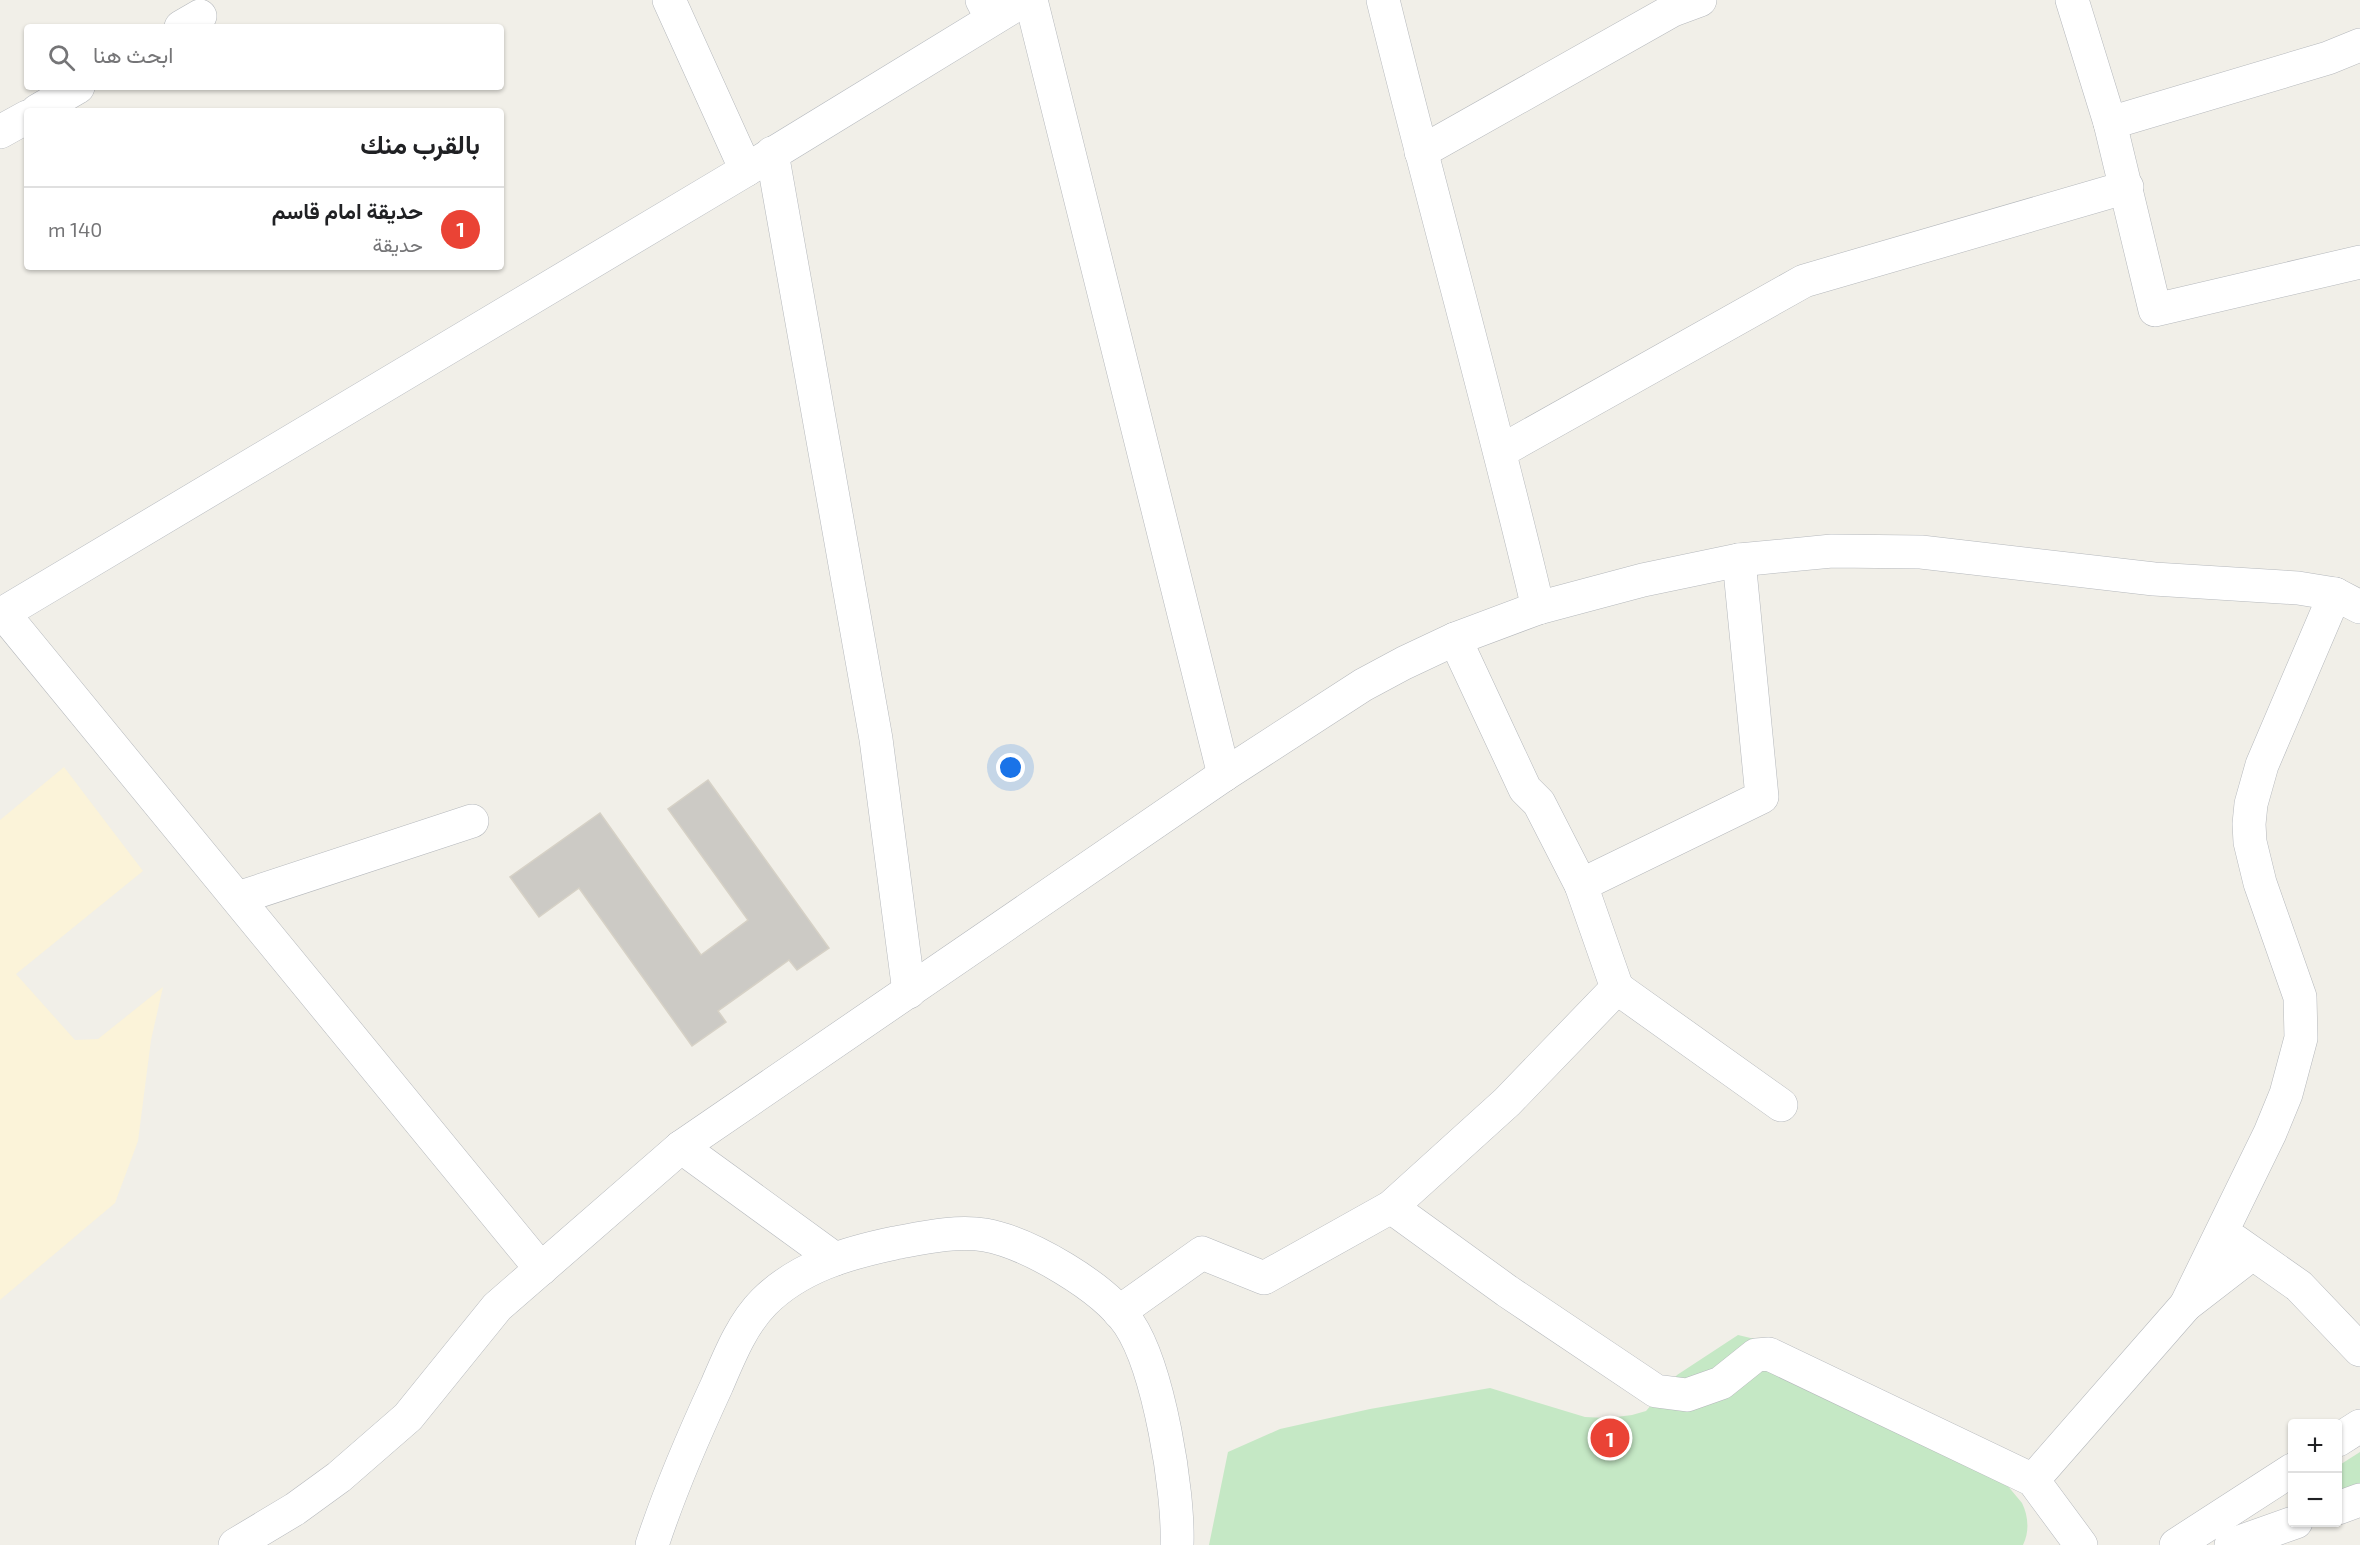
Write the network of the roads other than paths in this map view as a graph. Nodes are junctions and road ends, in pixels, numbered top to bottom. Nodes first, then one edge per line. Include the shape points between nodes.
1 (669, 0) edge
2 (1024, 0) edge
3 (1031, 0) edge
4 (1383, 0) edge
5 (1700, 0) edge
6 (2072, 0) edge
7 (987, 10) edge
8 (2360, 45) edge
9 (73, 90) edge
10 (42, 108) edge
11 (24, 119) edge
12 (2110, 123) junction
13 (0, 132) edge
14 (1421, 152) junction
15 (759, 162) junction
16 (2127, 187) junction
17 (2360, 262) edge
18 (1501, 451) junction
19 (1739, 560) junction
20 (2347, 600) edge
21 (1538, 608) junction
22 (2, 614) edge
23 (1455, 639) junction
24 (1224, 775) junction
25 (472, 821) dead end
26 (1581, 885) junction
27 (238, 898) junction
28 (1617, 988) junction
29 (909, 992) junction
30 (1781, 1105) dead end
31 (681, 1147) junction
32 (1391, 1207) junction
33 (2221, 1231) junction
34 (2252, 1254) junction
35 (835, 1260) junction
36 (541, 1269) junction
37 (2186, 1305) junction
38 (1119, 1312) junction
39 (2360, 1350) edge
40 (2360, 1426) edge
41 (2342, 1437) edge
42 (2288, 1473) edge
43 (2033, 1480) junction
44 (2360, 1500) edge
45 (2342, 1506) edge
46 (2288, 1525) edge
47 (235, 1545) edge
48 (652, 1545) edge
49 (1176, 1545) edge
50 (2081, 1545) edge
51 (2176, 1545) edge
52 (2231, 1545) edge

1 - 15 street
2 - 7 street
3 - 24 street
4 - 14 street
5 - 14 street via 1673,10
6 - 12 street
7 - 15 street
8 - 12 street
9 - 10 street
11 - 13 street
12 - 16 street
14 - 18 street
15 - 22 street
15 - 29 street via 876,739
16 - 17 street via 2155,310
16 - 18 street via 1804,281
18 - 21 street
19 - 20 street via 1832,551 1921,552 2154,579 2280,586
19 - 21 street
19 - 26 street via 1762,797
20 - 33 street via 2262,765 2251,804 2249,824 2254,861 2300,997 2301,1038 2274,1124
21 - 23 street
22 - 27 street
23 - 24 street via 1363,685
23 - 26 street via 1525,789 1539,803
24 - 29 street
25 - 27 street
26 - 28 street
27 - 36 street
28 - 30 street
28 - 32 street via 1507,1102
29 - 31 street
31 - 35 street
31 - 36 street
32 - 38 street via 1264,1278 1202,1253
32 - 43 street via 1656,1391 1687,1395 1721,1383 1756,1355 1769,1354
33 - 34 street
33 - 37 street
34 - 37 street
34 - 39 street via 2299,1286
35 - 38 street via 920,1238 984,1234 1037,1253 1081,1280
35 - 48 street via 783,1285 762,1304 743,1331 692,1440
36 - 47 street via 497,1308 408,1417 339,1477
37 - 43 street
38 - 49 street via 1138,1341 1153,1384 1172,1479
40 - 41 street
42 - 51 street
43 - 50 street
44 - 45 street
46 - 52 street

